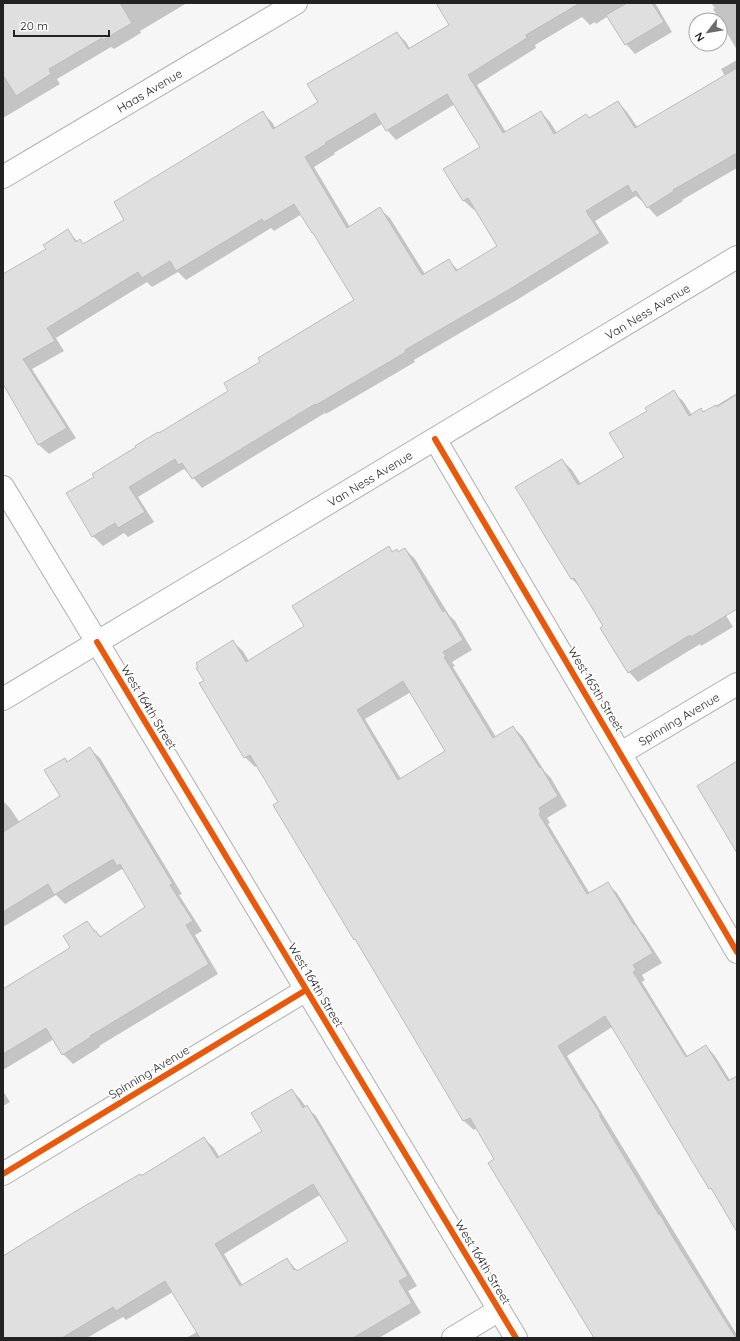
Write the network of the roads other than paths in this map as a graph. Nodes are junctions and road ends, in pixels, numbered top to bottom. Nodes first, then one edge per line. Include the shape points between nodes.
1 (296, 3) edge
2 (3, 177) edge
3 (737, 257) edge
4 (435, 439) junction
5 (3, 487) edge
6 (97, 642) junction
7 (737, 684) edge
8 (3, 699) edge
9 (621, 753) junction
10 (737, 952) edge
11 (306, 990) junction
12 (3, 1174) edge
13 (499, 1310) junction
14 (452, 1338) edge
15 (516, 1338) edge

1 - 2 street, Haas Avenue
3 - 4 street, Van Ness Avenue
4 - 6 street, Van Ness Avenue
4 - 9 street, West 165th Street
5 - 6 street, West 164th Street
6 - 8 street, Van Ness Avenue
6 - 11 street, West 164th Street
7 - 9 street, Spinning Avenue
9 - 10 street, West 165th Street
11 - 12 street, Spinning Avenue
11 - 13 street, West 164th Street
13 - 14 street
13 - 15 street, West 164th Street

